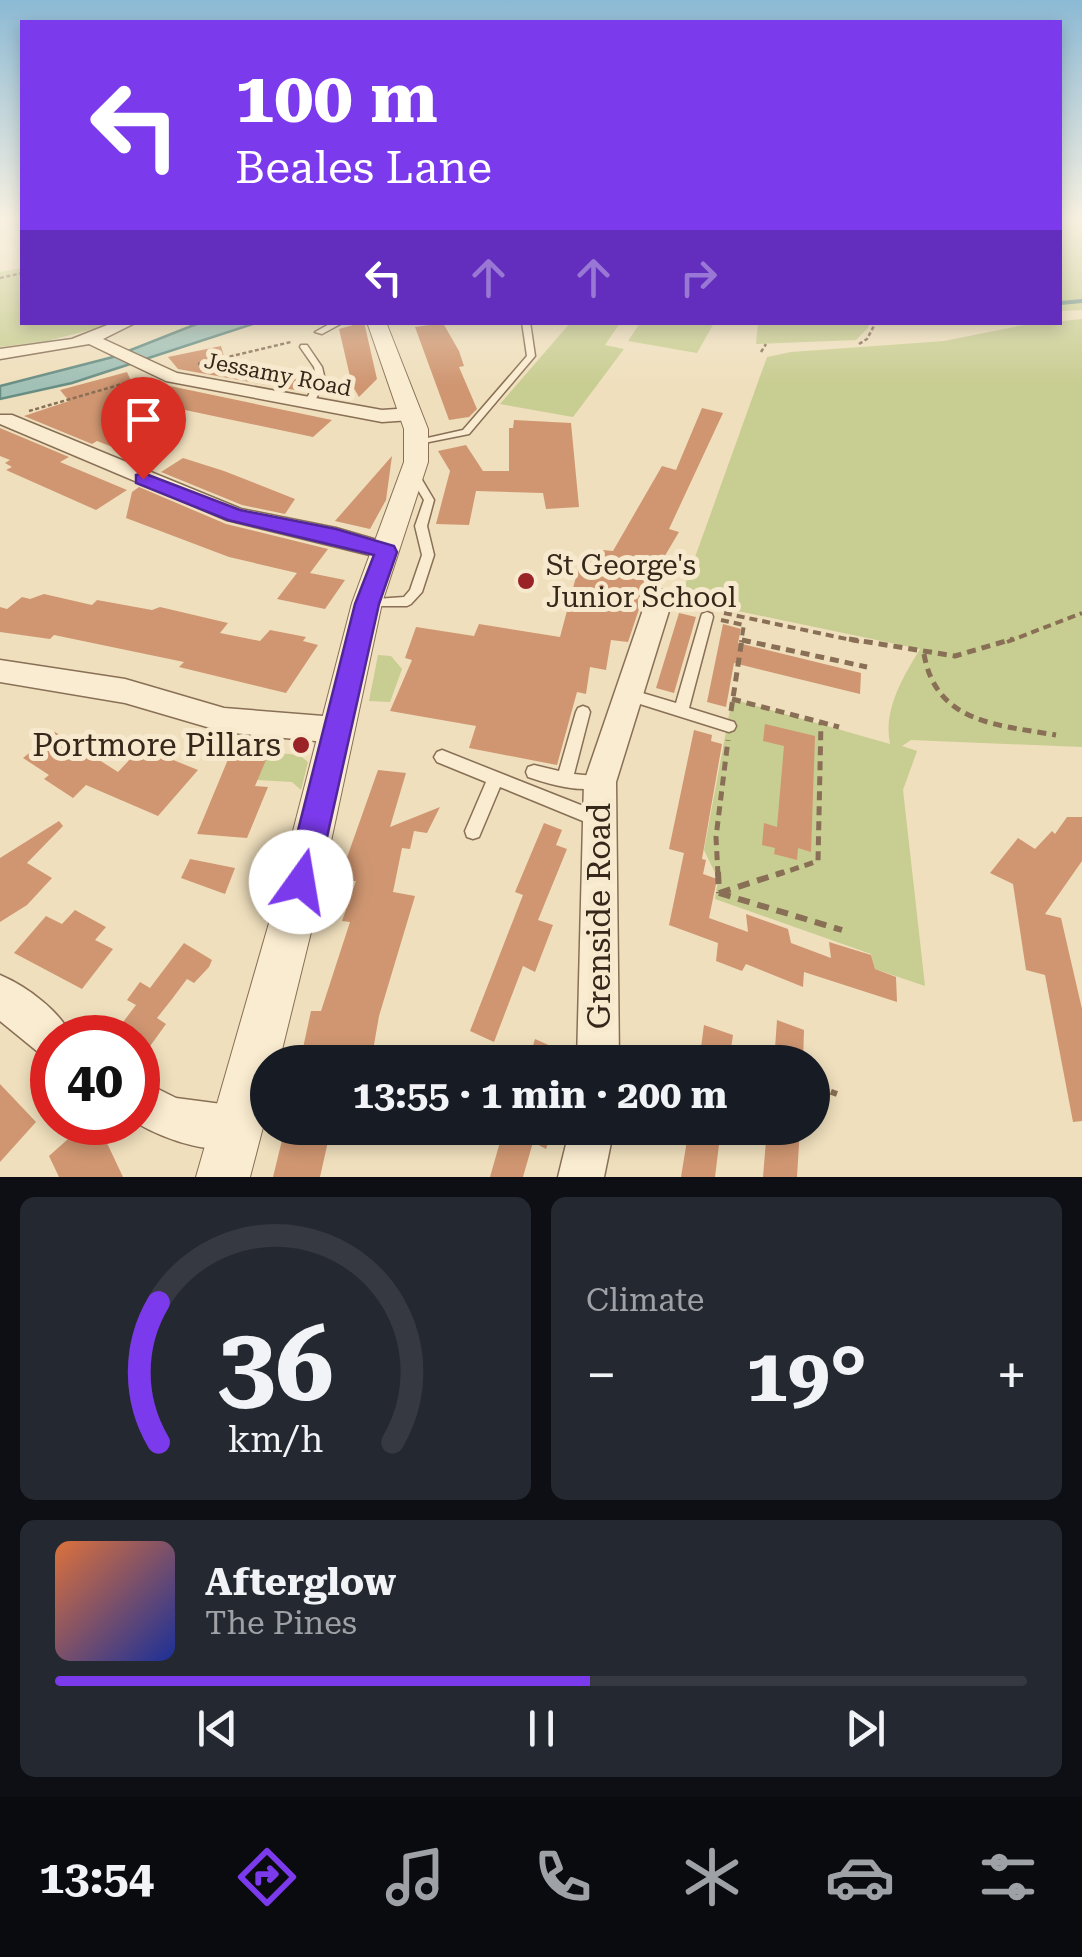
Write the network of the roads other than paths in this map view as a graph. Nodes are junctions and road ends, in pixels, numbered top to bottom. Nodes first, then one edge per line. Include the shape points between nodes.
1 (124, 325) edge
2 (334, 325) edge
3 (377, 325) edge
4 (526, 325) edge
5 (319, 332) road end
6 (93, 340) junction
7 (304, 347) dead end
8 (0, 354) edge
9 (309, 403) junction
10 (411, 414) junction
11 (7, 419) edge
12 (418, 443) junction
13 (414, 475) junction
14 (386, 552) junction
15 (660, 598) dead end
16 (367, 604) junction
17 (710, 614) road end
18 (0, 671) edge
19 (626, 694) junction
20 (681, 711) junction
21 (584, 712) dead end
22 (729, 726) road end
23 (336, 730) junction
24 (442, 757) dead end
25 (534, 772) dead end
26 (495, 778) junction
27 (564, 780) junction
28 (600, 782) junction
29 (598, 819) junction
30 (473, 831) dead end
31 (0, 995) edge
32 (30, 1020) edge
33 (598, 1045) edge
34 (160, 1113) edge
35 (237, 1128) junction
36 (588, 1145) edge
37 (223, 1177) edge
38 (581, 1177) edge

1 - 6 street
2 - 5 lane
3 - 10 street
4 - 12 lane via 531,356 470,428 456,438
6 - 8 street
6 - 9 street, Jessamy Road via 160,373
7 - 9 lane via 321,380
9 - 10 street, Jessamy Road via 382,416
10 - 12 street
11 - 14 street via 236,515
12 - 13 street
13 - 14 street
13 - 16 lane via 429,500 421,526 429,549 416,592 407,602
14 - 16 street
15 - 19 street, Grenside Road
16 - 23 street
17 - 20 lane
18 - 23 street via 126,690 224,720
19 - 20 lane
19 - 28 street, Grenside Road
20 - 22 lane
21 - 27 lane
23 - 35 street
24 - 26 lane
25 - 27 lane
26 - 29 lane
26 - 30 lane
27 - 28 lane
28 - 29 street, Grenside Road
29 - 33 street, Grenside Road
31 - 32 street
34 - 35 street
35 - 37 street
36 - 38 street

